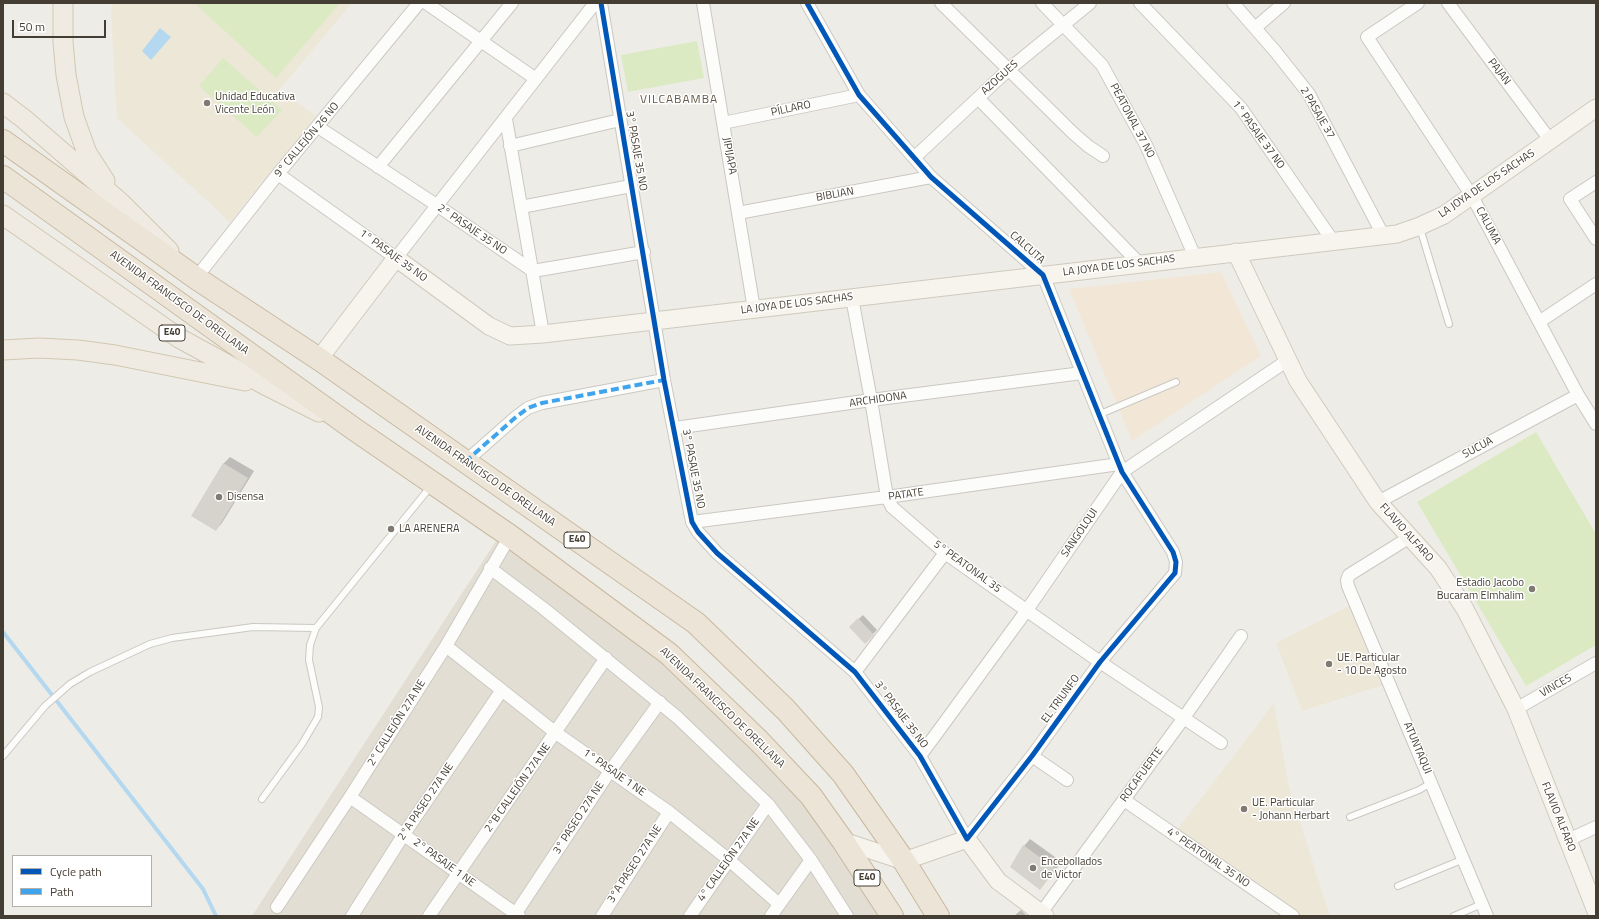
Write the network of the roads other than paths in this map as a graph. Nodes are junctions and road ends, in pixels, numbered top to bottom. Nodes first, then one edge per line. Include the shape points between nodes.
1 (63, 3) edge
2 (419, 3) edge
3 (426, 3) edge
4 (512, 3) edge
5 (595, 3) edge
6 (601, 3) edge
7 (703, 3) edge
8 (806, 3) edge
9 (941, 3) edge
10 (1042, 3) edge
11 (1090, 3) edge
12 (1140, 3) edge
13 (1233, 3) edge
14 (1284, 3) edge
15 (1418, 3) edge
16 (1448, 3) edge
17 (1064, 25) junction
18 (1255, 28) junction
19 (481, 41) junction
20 (1008, 70) junction
21 (536, 79) junction
22 (859, 96) junction
23 (978, 98) junction
24 (3, 103) edge
25 (1596, 108) edge
26 (506, 119) junction
27 (620, 120) junction
28 (723, 123) junction
29 (318, 127) junction
30 (1550, 140) junction
31 (3, 141) edge
32 (510, 146) junction
33 (1103, 156) dead end
34 (915, 157) junction
35 (378, 166) junction
36 (278, 174) junction
37 (3, 177) edge
38 (932, 177) junction
39 (1596, 182) edge
40 (631, 186) junction
41 (1472, 196) junction
42 (121, 203) junction
43 (438, 206) junction
44 (521, 207) junction
45 (738, 212) junction
46 (3, 215) edge
47 (1420, 226) junction
48 (1383, 235) junction
49 (1596, 239) edge
50 (1333, 241) junction
51 (644, 252) junction
52 (1236, 252) junction
53 (1195, 257) junction
54 (396, 258) junction
55 (1140, 264) junction
56 (533, 271) junction
57 (1043, 275) junction
58 (196, 278) junction
59 (1596, 284) edge
60 (852, 298) junction
61 (754, 309) junction
62 (654, 321) junction
63 (1539, 322) junction
64 (1449, 324) dead end
65 (543, 334) junction
66 (510, 336) joint
67 (3, 350) edge
68 (319, 360) junction
69 (1288, 360) junction
70 (1082, 373) junction
71 (664, 380) junction
72 (1176, 382) dead end
73 (265, 385) junction
74 (1578, 395) junction
75 (871, 400) junction
76 (1098, 415) junction
77 (1596, 424) edge
78 (675, 428) junction
79 (354, 430) junction
80 (465, 462) junction
81 (1120, 468) junction
82 (434, 483) junction
83 (887, 497) junction
84 (1378, 502) junction
85 (692, 522) junction
86 (510, 536) junction
87 (1410, 538) junction
88 (945, 553) junction
89 (490, 568) junction
90 (1175, 574) joint
91 (1027, 610) junction
92 (316, 628) junction
93 (1241, 636) dead end
94 (446, 646) junction
95 (606, 658) junction
96 (1100, 662) junction
97 (1596, 663) edge
98 (855, 672) junction
99 (502, 690) junction
100 (660, 702) junction
101 (1516, 709) junction
102 (1183, 719) junction
103 (556, 733) junction
104 (1221, 743) dead end
105 (3, 756) edge
106 (920, 756) junction
107 (1032, 756) junction
108 (610, 771) junction
109 (1067, 780) dead end
110 (1431, 783) junction
111 (350, 797) junction
112 (262, 799) dead end
113 (1124, 800) junction
114 (768, 804) junction
115 (669, 812) junction
116 (1350, 817) dead end
117 (1596, 827) edge
118 (404, 834) junction
119 (967, 839) junction
120 (1568, 840) junction
121 (843, 841) junction
122 (1464, 859) junction
123 (729, 860) junction
124 (811, 860) junction
125 (904, 861) junction
126 (458, 874) junction
127 (1398, 886) dead end
128 (779, 904) junction
129 (1482, 904) junction
130 (277, 908) dead end
131 (1596, 911) edge
132 (1043, 914) edge
133 (516, 915) edge
134 (352, 916) edge
135 (429, 916) edge
136 (602, 916) edge
137 (690, 916) edge
138 (770, 916) edge
139 (847, 916) edge
140 (892, 916) edge
141 (938, 916) edge
142 (1293, 916) edge
143 (1454, 916) edge
144 (1487, 916) edge

1 - 42 main road via 64,55 74,117 87,152
2 - 29 street, 9° CALLEJÓN 26 NO
3 - 19 street
4 - 19 street
5 - 21 street
6 - 27 street, 3° PASAJE 35 NO
7 - 28 street, JIPIJAPA
8 - 22 street, CALCUTA
9 - 20 street
10 - 17 street, PEATONAL 37 NO
11 - 17 street, AZOGUES
12 - 50 street, 1° PASAJE 37 NO via 1241,108
13 - 18 street, 2 PASAJE 37
14 - 18 street
15 - 41 street, CALUMA via 1366,37
16 - 30 street, PAJAN
17 - 20 street, AZOGUES
17 - 53 street, PEATONAL 37 NO via 1102,65 1146,145
18 - 48 street, 2 PASAJE 37 via 1309,94
19 - 21 street
19 - 35 street
20 - 23 street, AZOGUES
20 - 33 street via 1073,134
21 - 26 street
22 - 28 street, PÍLLARO
22 - 34 street, CALCUTA
23 - 34 street, AZOGUES
23 - 55 street
24 - 42 main road, AVENIDA FRANCISCO DE ORELLANA
25 - 30 street, LA JOYA DE LOS SACHAS
26 - 32 street
26 - 43 street
27 - 32 street
27 - 40 street, 3° PASAJE 35 NO
28 - 45 street, JIPIJAPA
29 - 35 street, 2° PASAJE 35 NO
29 - 36 street, 9° CALLEJÓN 26 NO
30 - 41 street, LA JOYA DE LOS SACHAS
31 - 58 highway, AVENIDA FRANCISCO DE ORELLANA
32 - 44 street
34 - 38 street, CALCUTA
35 - 43 street, 2° PASAJE 35 NO
36 - 54 street, 1° PASAJE 35 NO
36 - 58 street, 9° CALLEJÓN 26 NO
37 - 79 highway, AVENIDA FRANCISCO DE ORELLANA
38 - 45 street, BIBLIAN
38 - 57 street, CALCUTA
39 - 49 street via 1570,199
40 - 44 street
40 - 51 street, 3° PASAJE 35 NO
41 - 47 street, LA JOYA DE LOS SACHAS via 1444,215
41 - 63 street, CALUMA
42 - 58 main road, AVENIDA FRANCISCO DE ORELLANA / E40
43 - 54 street
43 - 56 street, 2° PASAJE 35 NO
44 - 56 street
45 - 61 street, JIPIJAPA
46 - 73 main road, AVENIDA FRANCISCO DE ORELLANA / E40 via 180,338
47 - 48 street, LA JOYA DE LOS SACHAS via 1397,234
47 - 64 lane
48 - 50 street, LA JOYA DE LOS SACHAS
50 - 52 street, LA JOYA DE LOS SACHAS
51 - 56 street
51 - 62 street, 3° PASAJE 35 NO
52 - 53 street, LA JOYA DE LOS SACHAS
52 - 69 street, FLAVIO ALFARO
53 - 55 street, LA JOYA DE LOS SACHAS
54 - 66 street, 1° PASAJE 35 NO via 489,326
54 - 68 street
55 - 57 street, LA JOYA DE LOS SACHAS
56 - 65 street
57 - 60 street, LA JOYA DE LOS SACHAS
57 - 70 street, CALCUTA
58 - 68 highway, AVENIDA FRANCISCO DE ORELLANA / E40
59 - 63 street
60 - 61 street, LA JOYA DE LOS SACHAS
60 - 75 street, 5° PEATONAL 35
61 - 62 street, LA JOYA DE LOS SACHAS
62 - 65 street, LA JOYA DE LOS SACHAS
62 - 71 street, 3° PASAJE 35 NO
63 - 74 street, CALUMA
65 - 66 street, LA JOYA DE LOS SACHAS
67 - 73 main road via 39,348 115,355
68 - 80 highway, AVENIDA FRANCISCO DE ORELLANA / E40
69 - 81 street, SANGOLQUI
69 - 84 street, FLAVIO ALFARO via 1298,381
70 - 75 street, ARCHIDONA
70 - 76 street, CALCUTA
71 - 78 street, 3° PASAJE 35 NO
71 - 80 street via 542,403 528,408
72 - 76 lane
73 - 79 main road, AVENIDA FRANCISCO DE ORELLANA / E40
74 - 77 street, CALUMA
74 - 84 street, SUCUA
75 - 78 street, ARCHIDONA
75 - 83 street, 5° PEATONAL 35
76 - 81 street, CALCUTA
78 - 85 street, 3° PASAJE 35 NO
79 - 82 highway, AVENIDA FRANCISCO DE ORELLANA / E40
80 - 125 highway, AVENIDA FRANCISCO DE ORELLANA / E40 via 696,623 786,710 843,774
81 - 83 street, PATATE
81 - 90 street, CALCUTA via 1173,552 1176,562
81 - 91 street, SANGOLQUI
82 - 86 highway, AVENIDA FRANCISCO DE ORELLANA / E40
82 - 92 lane
83 - 85 street, PATATE
83 - 88 street, 5° PEATONAL 35 via 892,507
84 - 87 street, FLAVIO ALFARO
85 - 98 street, 3° PASAJE 35 NO via 718,553
86 - 89 street, 2° CALLEJÓN 27A NE
86 - 121 highway, AVENIDA FRANCISCO DE ORELLANA / E40 via 669,654 760,742 811,796
87 - 101 street, FLAVIO ALFARO via 1438,568 1465,609
87 - 110 street, ATUNTAQUI via 1349,575 1347,580
88 - 91 street, 5° PEATONAL 35
88 - 98 street
89 - 94 street, 2° CALLEJÓN 27A NE
89 - 95 street
90 - 96 street, EL TRIUNFO
91 - 96 street, 5° PEATONAL 35
91 - 106 street, SANGOLQUI
92 - 105 lane via 253,628 172,638 150,644 70,684 45,706
92 - 112 lane via 308,660 319,707 318,718
93 - 102 street, ROCAFUERTE
94 - 99 street, 1° PASAJE 1 NE
94 - 111 street, 2° CALLEJÓN 27A NE
95 - 100 street
95 - 103 street, 2°B CALLEJÓN 27A NE
96 - 102 street, 5° PEATONAL 35
96 - 107 street, EL TRIUNFO
97 - 101 street, VINCES
98 - 106 street, 3° PASAJE 35 NO
99 - 103 street, 1° PASAJE 1 NE
99 - 118 street, 2°A PASEO 27A NE
100 - 108 street, 3° PASEO 27A NE
100 - 114 street
101 - 120 street, FLAVIO ALFARO
102 - 104 street, 5° PEATONAL 35
102 - 113 street, ROCAFUERTE
103 - 108 street, 1° PASAJE 1 NE
103 - 126 street, 2°B CALLEJÓN 27A NE
106 - 119 street, 3° PASAJE 35 NO
107 - 109 street
107 - 119 street, EL TRIUNFO
108 - 115 street, 1° PASAJE 1 NE
108 - 133 street, 3° PASEO 27A NE
110 - 116 lane
110 - 122 street, ATUNTAQUI
111 - 118 street, 2° PASAJE 1 NE
111 - 130 street, 2° CALLEJÓN 27A NE
113 - 132 street, ROCAFUERTE
113 - 142 street, 4° PEATONAL 35 NO
114 - 123 street, 4° CALLEJÓN 27A NE
114 - 124 street
115 - 123 street, 1° PASAJE 1 NE
115 - 136 street, 3°A PASEO 27A NE
117 - 120 street
118 - 126 street, 2° PASAJE 1 NE
118 - 134 street, 2°A PASEO 27A NE
119 - 125 street
119 - 132 street via 998,881
120 - 131 street, FLAVIO ALFARO
121 - 125 street
121 - 140 highway, AVENIDA FRANCISCO DE ORELLANA / E40
122 - 127 lane
122 - 129 street, ATUNTAQUI
123 - 128 street, 1° PASAJE 1 NE
123 - 137 street, 4° CALLEJÓN 27A NE
124 - 128 street
124 - 139 street
125 - 141 highway, AVENIDA FRANCISCO DE ORELLANA / E40
126 - 133 street, 2° PASAJE 1 NE
126 - 135 street, 2°B CALLEJÓN 27A NE
128 - 138 street
129 - 143 lane
129 - 144 street, ATUNTAQUI

